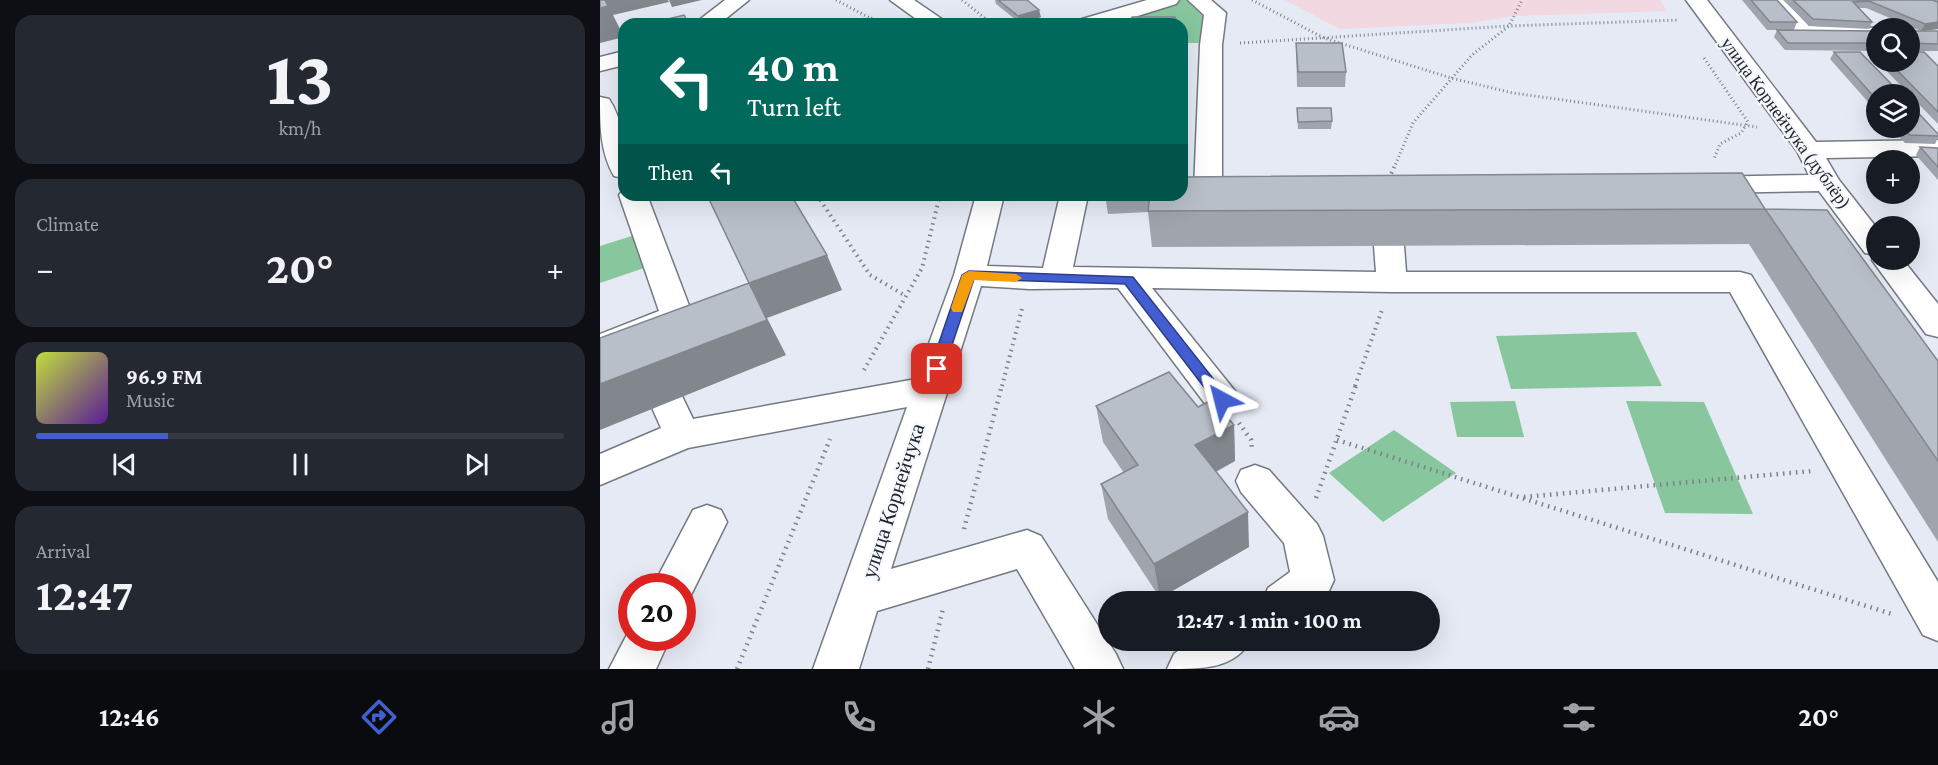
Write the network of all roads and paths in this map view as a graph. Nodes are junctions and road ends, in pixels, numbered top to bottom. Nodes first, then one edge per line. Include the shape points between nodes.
1 (739, 0) edge
2 (836, 0) edge
3 (900, 0) edge
4 (962, 0) edge
5 (1088, 0) edge
6 (1169, 0) edge
7 (1198, 0) edge
8 (1252, 0) edge
9 (1522, 0) edge
10 (1772, 0) edge
11 (1690, 10) edge
12 (1112, 17) junction
13 (714, 18) edge
14 (874, 18) edge
15 (928, 18) edge
16 (984, 18) edge
17 (1109, 18) edge
18 (1677, 20) junction
19 (1509, 27) junction
20 (1684, 30) dead end
21 (1866, 34) edge
22 (1324, 38) junction
23 (1211, 45) junction
24 (1703, 57) dead end
25 (618, 60) edge
26 (600, 64) edge
27 (1451, 78) junction
28 (602, 118) edge
29 (1746, 125) junction
30 (1936, 137) edge
31 (1803, 142) junction
32 (618, 156) edge
33 (1388, 180) edge
34 (1827, 183) junction
35 (1677, 185) edge
36 (1724, 185) junction
37 (1267, 189) edge
38 (635, 201) edge
39 (821, 201) edge
40 (988, 201) edge
41 (1072, 201) edge
42 (1866, 233) edge
43 (1389, 246) edge
44 (1895, 270) edge
45 (969, 275) junction
46 (1043, 278) junction
47 (1128, 280) junction
48 (1392, 282) junction
49 (906, 296) dead end
50 (1938, 326) edge
51 (640, 331) junction
52 (600, 347) edge
53 (654, 362) edge
54 (929, 390) junction
55 (1222, 400) joint
56 (668, 403) dead end
57 (682, 435) junction
58 (1337, 440) junction
59 (1848, 468) junction
60 (600, 470) edge
61 (1255, 482) joint
62 (1520, 497) junction
63 (707, 522) dead end
64 (1303, 536) junction
65 (953, 571) junction
66 (681, 573) edge
67 (1298, 591) edge
68 (861, 597) junction
69 (1904, 618) dead end
70 (1938, 621) edge
71 (641, 651) edge
72 (1214, 651) edge
73 (632, 669) edge
74 (836, 669) edge
75 (928, 669) edge
76 (1100, 669) edge
77 (1190, 669) edge

1 - 13 street
2 - 14 path
3 - 15 street
4 - 16 path
5 - 12 street
6 - 12 street
7 - 23 street via 1215,13
8 - 22 path
9 - 19 path
10 - 21 street via 1803,32
11 - 18 path
11 - 31 street, улица Корнейчука (дублёр)
12 - 17 street
18 - 19 path
18 - 20 path
19 - 22 path
19 - 27 path via 1472,55
22 - 23 path
22 - 27 path
23 - 37 street via 1208,189
24 - 29 path via 1748,122
25 - 26 street
27 - 29 path via 1572,102
27 - 33 path via 1413,123
28 - 32 street
29 - 31 path
29 - 36 path via 1741,133 1720,144 1713,160
30 - 31 street
31 - 34 street, улица Корнейчука (дублёр)
34 - 36 street
34 - 42 street, улица Корнейчука (дублёр)
35 - 36 street
38 - 51 street via 677,316
39 - 49 path via 870,275
40 - 45 street, улица Корнейчука
41 - 46 street
43 - 48 street
44 - 50 street
45 - 46 street
45 - 54 street, улица Корнейчука
46 - 47 street
46 - 65 path via 1015,328
47 - 48 street
47 - 55 street
48 - 58 path
48 - 59 street via 1740,282
51 - 52 street
51 - 53 street
54 - 57 street
54 - 68 street, улица Корнейчука
55 - 61 path via 1251,440
56 - 57 street
57 - 60 street
58 - 62 path
58 - 64 path
59 - 62 path
59 - 70 street
61 - 64 street
62 - 69 path
63 - 66 street
64 - 67 street via 1313,580
65 - 68 street
65 - 75 path
65 - 76 street via 1027,548
68 - 74 street, улица Корнейчука
71 - 73 street
72 - 77 street

